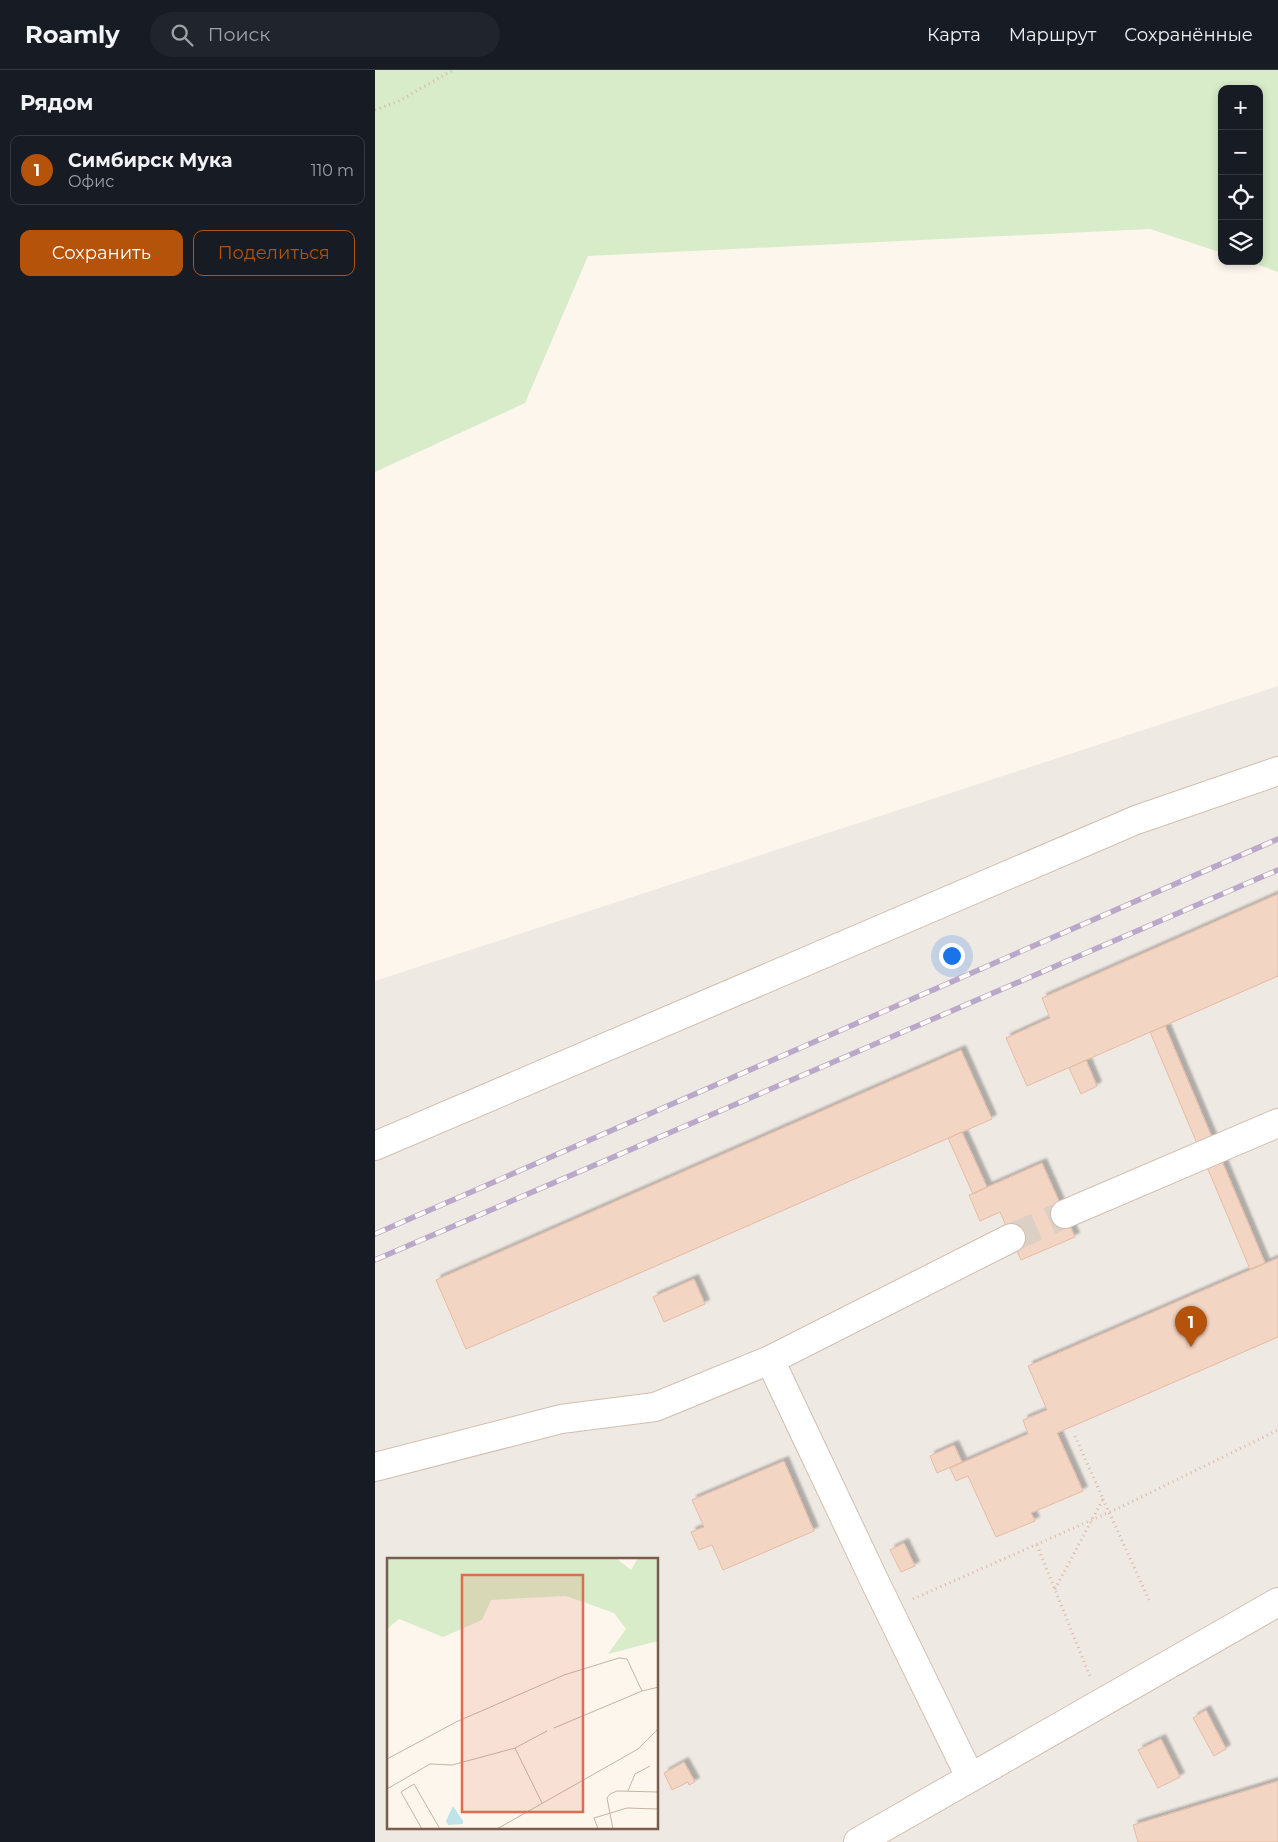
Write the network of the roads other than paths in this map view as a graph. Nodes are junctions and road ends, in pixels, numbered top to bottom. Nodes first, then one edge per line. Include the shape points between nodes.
1 (1278, 770) edge
2 (1278, 1122) edge
3 (375, 1146) edge
4 (1065, 1214) tunnel mouth
5 (1011, 1238) tunnel mouth
6 (770, 1360) junction
7 (375, 1467) edge
8 (1278, 1602) edge
9 (970, 1777) junction
10 (858, 1842) edge

1 - 3 street via 1136,820
2 - 4 street
5 - 6 street
6 - 7 street via 655,1407 561,1420
6 - 9 street
8 - 9 street
9 - 10 street

